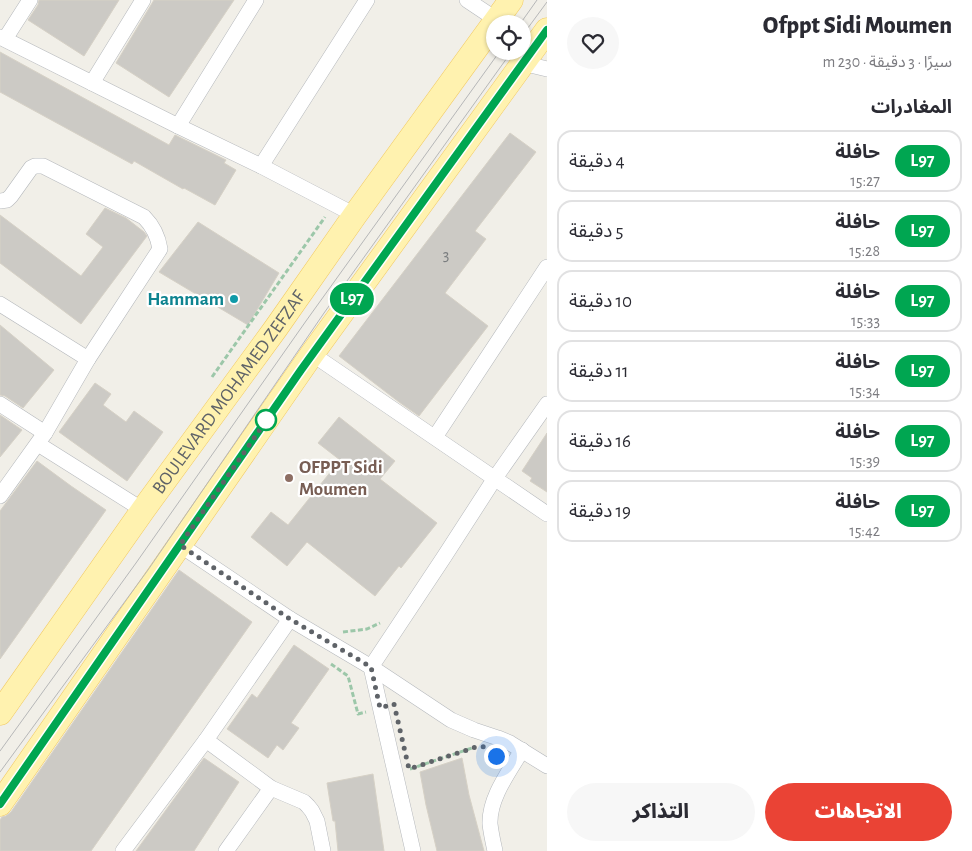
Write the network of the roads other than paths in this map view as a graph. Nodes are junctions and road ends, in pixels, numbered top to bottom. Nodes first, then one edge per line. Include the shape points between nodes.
1 (30, 0) edge
2 (143, 0) edge
3 (256, 0) edge
4 (367, 0) edge
5 (467, 0) edge
6 (511, 0) edge
7 (490, 15) edge
8 (500, 15) edge
9 (546, 34) edge
10 (486, 35) edge
11 (2, 38) edge
12 (522, 63) junction
13 (547, 69) edge
14 (92, 83) junction
15 (178, 126) junction
16 (261, 166) junction
17 (0, 201) edge
18 (355, 215) junction
19 (547, 267) edge
20 (0, 304) edge
21 (312, 354) junction
22 (88, 359) junction
23 (0, 404) edge
24 (547, 404) edge
25 (435, 438) junction
26 (42, 439) junction
27 (495, 478) junction
28 (0, 496) edge
29 (143, 510) junction
30 (547, 514) edge
31 (180, 545) junction
32 (290, 619) junction
33 (371, 667) junction
34 (0, 712) edge
35 (206, 740) junction
36 (522, 750) junction
37 (547, 766) edge
38 (271, 788) junction
39 (0, 804) edge
40 (123, 851) edge
41 (226, 851) edge
42 (324, 851) edge
43 (413, 851) edge
44 (495, 851) edge

1 - 11 street
2 - 14 street
3 - 15 street
4 - 16 street
5 - 7 street
6 - 8 main road, BOULEVARD MOHAMED ZEFZAF
9 - 12 main road
10 - 18 main road, BOULEVARD MOHAMED ZEFZAF
11 - 14 street
12 - 13 street
12 - 21 main road
14 - 15 street
15 - 16 street
16 - 18 street
17 - 22 street via 12,196 31,168 40,165 144,217 150,223 160,249
18 - 29 main road, BOULEVARD MOHAMED ZEFZAF
19 - 25 street
20 - 22 street
21 - 25 street
21 - 31 main road
22 - 26 street
23 - 26 street
24 - 27 street
25 - 27 street
26 - 28 street
26 - 29 street
27 - 30 street
27 - 33 street
29 - 34 main road, BOULEVARD MOHAMED ZEFZAF
31 - 32 street
31 - 39 main road
32 - 33 street
32 - 35 street
33 - 36 street via 451,720
33 - 43 street
35 - 38 street
35 - 40 street
36 - 37 street
36 - 44 street via 492,805 490,824
38 - 41 street
38 - 42 street via 304,802 312,811

